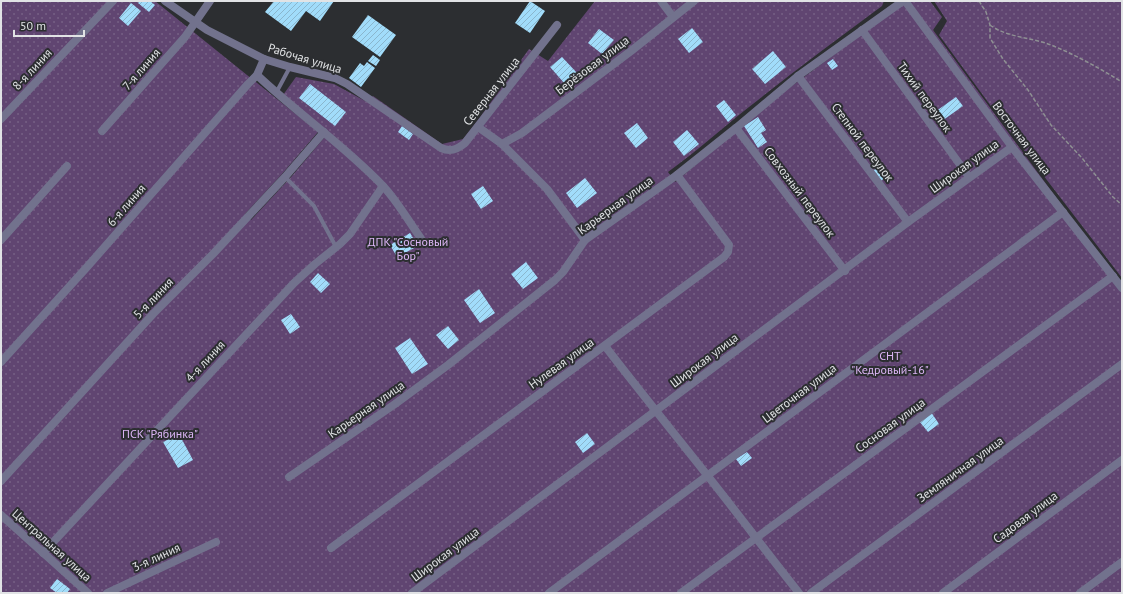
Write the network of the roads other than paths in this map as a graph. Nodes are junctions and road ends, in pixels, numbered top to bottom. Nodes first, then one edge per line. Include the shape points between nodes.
1 (113, 1) edge
2 (165, 1) edge
3 (210, 1) edge
4 (661, 1) edge
5 (694, 1) edge
6 (904, 1) edge
7 (673, 17) junction
8 (196, 22) junction
9 (557, 25) dead end
10 (862, 30) junction
11 (264, 59) junction
12 (290, 67) junction
13 (257, 75) junction
14 (798, 76) junction
15 (276, 93) junction
16 (1, 120) edge
17 (478, 127) junction
18 (736, 128) junction
19 (102, 131) dead end
20 (324, 132) junction
21 (435, 144) joint
22 (502, 144) junction
23 (1012, 147) junction
24 (67, 166) dead end
25 (677, 175) junction
26 (285, 177) junction
27 (969, 177) junction
28 (383, 186) junction
29 (1063, 212) junction
30 (908, 222) junction
31 (1, 240) edge
32 (422, 240) dead end
33 (585, 240) junction
34 (337, 247) junction
35 (845, 270) junction
36 (1113, 276) junction
37 (1122, 288) edge
38 (605, 346) junction
39 (1, 362) edge
40 (1122, 364) edge
41 (656, 412) junction
42 (1122, 460) edge
43 (708, 475) junction
44 (289, 477) dead end
45 (1, 481) edge
46 (1, 515) edge
47 (755, 538) junction
48 (216, 542) dead end
49 (331, 548) dead end
50 (43, 553) junction
51 (1122, 562) edge
52 (88, 593) edge
53 (107, 593) edge
54 (412, 593) edge
55 (549, 593) edge
56 (681, 593) edge
57 (799, 593) edge
58 (811, 593) edge
59 (943, 593) edge
60 (1080, 593) edge

1 - 16 street, 8-я линия
2 - 8 street, Рабочая улица
3 - 8 street, 7-я линия
4 - 7 street
5 - 7 street, Берёзовая улица
6 - 10 street, Карьерная улица
6 - 23 street, Восточная улица
7 - 22 street, Берёзовая улица via 522,133
8 - 11 street, Рабочая улица
8 - 19 street, 7-я линия
9 - 17 street, Северная улица
10 - 14 street, Карьерная улица
10 - 27 street, Тихий переулок
11 - 12 street, Рабочая улица
11 - 13 street, 6-я линия
12 - 15 lane
12 - 21 street, Рабочая улица via 335,78 347,84
13 - 15 street
13 - 39 street, 6-я линия
14 - 18 street, Карьерная улица
14 - 30 street, Степной переулок
15 - 20 street
17 - 21 street, Северная улица via 460,148 446,151
17 - 22 street
18 - 25 street, Карьерная улица
18 - 35 street, Совхозный переулок
20 - 26 street, 5-я линия
20 - 28 street
22 - 33 street via 547,189
23 - 27 street, Широкая улица
23 - 29 street, Восточная улица
24 - 31 street
25 - 33 street, Карьерная улица
25 - 38 street, Нулевая улица via 729,246 728,252
26 - 34 lane via 314,206
26 - 45 street, 5-я линия via 153,314
27 - 30 street, Широкая улица
28 - 32 street
28 - 34 street, 4-я линия via 350,234
29 - 36 street, Восточная улица
29 - 43 street, Цветочная улица
30 - 35 street, Широкая улица
33 - 44 street, Карьерная улица via 556,280 448,365
34 - 50 street, 4-я линия via 294,283
35 - 41 street, Широкая улица
36 - 37 street, Восточная улица
36 - 47 street, Сосновая улица
38 - 41 street
38 - 49 street, Нулевая улица
40 - 58 street, Земляничная улица
41 - 43 street
41 - 54 street, Широкая улица
42 - 59 street, Садовая улица
43 - 47 street
43 - 55 street, Цветочная улица
46 - 50 street, Центральная улица
47 - 56 street, Сосновая улица
47 - 57 street
48 - 53 street, 3-я линия
50 - 52 street, Центральная улица
51 - 60 street

